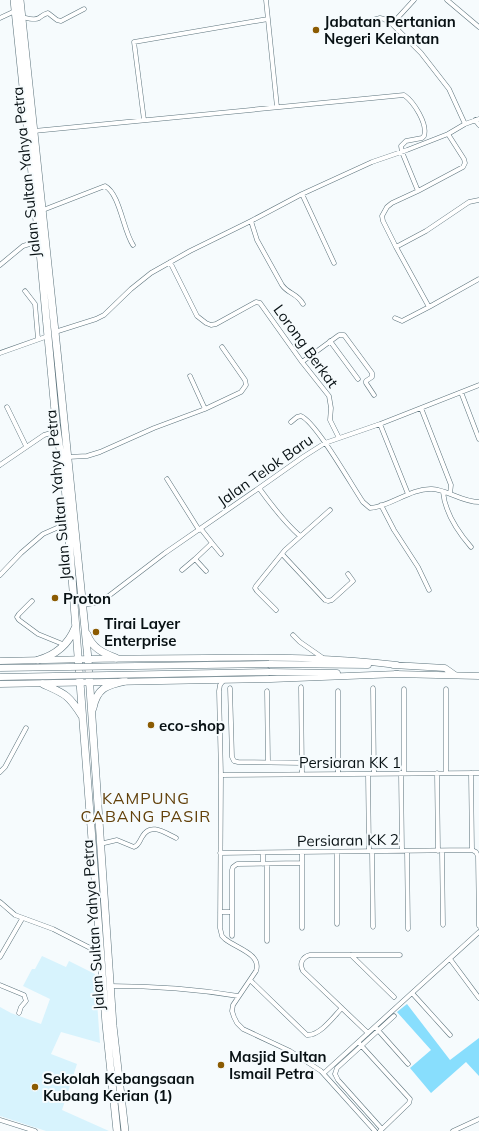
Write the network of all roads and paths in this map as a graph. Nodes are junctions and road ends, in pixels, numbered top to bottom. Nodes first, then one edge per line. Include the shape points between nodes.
1 (14, 0) edge
2 (20, 0) edge
3 (266, 0) edge
4 (414, 0) edge
5 (447, 0) edge
6 (84, 9) dead end
7 (15, 11) junction
8 (22, 17) junction
9 (0, 18) edge
10 (268, 19) junction
11 (369, 21) dead end
12 (392, 24) junction
13 (479, 27) edge
14 (277, 107) junction
15 (144, 120) junction
16 (477, 120) edge
17 (465, 124) junction
18 (479, 125) edge
19 (34, 130) junction
20 (448, 134) junction
21 (402, 152) junction
22 (418, 191) junction
23 (302, 194) junction
24 (479, 200) edge
25 (43, 210) junction
26 (251, 221) junction
27 (39, 241) junction
28 (132, 245) dead end
29 (396, 247) junction
30 (170, 262) junction
31 (334, 263) dead end
32 (0, 265) edge
33 (479, 279) edge
34 (25, 291) dead end
35 (303, 304) dead end
36 (430, 307) junction
37 (395, 318) dead end
38 (55, 332) junction
39 (48, 336) junction
40 (38, 339) junction
41 (330, 341) junction
42 (222, 347) dead end
43 (0, 353) edge
44 (302, 362) junction
45 (190, 376) dead end
46 (358, 379) dead end
47 (479, 385) edge
48 (461, 392) junction
49 (374, 395) dead end
50 (8, 407) dead end
51 (422, 408) junction
52 (205, 410) junction
53 (64, 416) junction
54 (56, 422) junction
55 (291, 422) dead end
56 (380, 424) junction
57 (58, 431) junction
58 (339, 438) junction
59 (479, 439) edge
60 (325, 443) junction
61 (26, 446) junction
62 (68, 457) junction
63 (0, 464) edge
64 (167, 479) dead end
65 (259, 488) junction
66 (443, 492) junction
67 (408, 494) junction
68 (450, 494) junction
69 (479, 502) edge
70 (381, 505) junction
71 (330, 510) dead end
72 (68, 523) junction
73 (200, 529) junction
74 (300, 536) junction
75 (212, 543) junction
76 (471, 547) dead end
77 (222, 554) dead end
78 (282, 554) junction
79 (195, 559) junction
80 (182, 570) dead end
81 (206, 571) dead end
82 (348, 574) dead end
83 (0, 575) edge
84 (429, 590) dead end
85 (32, 601) dead end
86 (82, 605) junction
87 (276, 610) dead end
88 (76, 626) junction
89 (84, 626) junction
90 (293, 635) dead end
91 (65, 645) junction
92 (103, 658) junction
93 (116, 658) junction
94 (54, 659) junction
95 (79, 659) junction
96 (88, 659) junction
97 (324, 659) junction
98 (38, 660) junction
99 (0, 661) edge
100 (397, 665) junction
101 (0, 668) edge
102 (398, 674) junction
103 (455, 675) junction
104 (479, 676) edge
105 (0, 677) edge
106 (209, 680) junction
107 (224, 680) junction
108 (80, 682) junction
109 (89, 682) junction
110 (110, 682) junction
111 (125, 682) junction
112 (52, 683) junction
113 (0, 684) edge
114 (43, 684) junction
115 (301, 687) dead end
116 (230, 688) dead end
117 (373, 688) dead end
118 (404, 689) dead end
119 (446, 689) dead end
120 (267, 690) dead end
121 (338, 690) dead end
122 (218, 691) junction
123 (91, 715) junction
124 (83, 717) junction
125 (26, 728) dead end
126 (268, 762) junction
127 (302, 762) junction
128 (0, 772) edge
129 (402, 773) junction
130 (437, 773) junction
131 (446, 773) junction
132 (471, 773) junction
133 (479, 773) edge
134 (302, 774) junction
135 (338, 774) junction
136 (368, 774) junction
137 (374, 774) junction
138 (221, 775) junction
139 (176, 838) dead end
140 (100, 844) junction
141 (402, 851) junction
142 (407, 851) junction
143 (440, 851) junction
144 (302, 852) junction
145 (337, 852) junction
146 (370, 852) junction
147 (474, 852) junction
148 (220, 853) junction
149 (263, 853) junction
150 (265, 864) junction
151 (302, 864) junction
152 (0, 902) edge
153 (220, 912) junction
154 (232, 912) junction
155 (22, 919) junction
156 (338, 924) dead end
157 (443, 926) dead end
158 (479, 926) edge
159 (373, 927) dead end
160 (302, 928) dead end
161 (408, 929) dead end
162 (478, 934) edge
163 (232, 936) dead end
164 (267, 941) dead end
165 (101, 953) junction
166 (400, 954) dead end
167 (351, 955) junction
168 (0, 957) edge
169 (450, 959) junction
170 (250, 980) junction
171 (0, 985) edge
172 (110, 986) junction
173 (412, 993) junction
174 (238, 996) junction
175 (394, 997) dead end
176 (479, 998) edge
177 (342, 1008) junction
178 (19, 1013) dead end
179 (394, 1016) dead end
180 (377, 1028) junction
181 (368, 1033) junction
182 (450, 1035) dead end
183 (358, 1042) junction
184 (361, 1046) junction
185 (408, 1064) dead end
186 (325, 1074) junction
187 (335, 1074) junction
188 (479, 1119) edge
189 (0, 1120) edge
190 (16, 1125) junction
191 (381, 1130) edge
192 (14, 1131) edge
193 (35, 1131) edge
194 (117, 1131) edge
195 (125, 1131) edge
196 (375, 1131) edge
197 (454, 1131) edge

1 - 7 highway, Jalan Sultan Yahya Petra
2 - 8 highway, Jalan Sultan Yahya Petra
3 - 10 street
4 - 12 street
5 - 13 street
6 - 8 street via 61,20 48,13 34,19
7 - 9 street
7 - 27 highway, Jalan Sultan Yahya Petra
8 - 19 highway, Jalan Sultan Yahya Petra
10 - 14 street
10 - 15 street via 134,42
11 - 12 street via 382,18
12 - 17 street via 421,53 449,89
14 - 15 street
14 - 21 street via 405,96 420,115 425,135 404,142 401,146
15 - 19 street
16 - 17 street
16 - 18 street
17 - 20 street
19 - 25 highway, Jalan Sultan Yahya Petra
20 - 21 street
20 - 22 street via 464,160 463,167
21 - 22 street
21 - 23 street via 372,162
22 - 29 street via 392,202 383,211 383,221
23 - 26 street
23 - 31 street
24 - 29 street via 469,202
25 - 28 street via 102,186 106,187 122,213
25 - 38 highway, Jalan Sultan Yahya Petra
26 - 30 street
26 - 35 street via 257,240 285,290 295,294
27 - 32 street via 23,246
27 - 39 highway, Jalan Sultan Yahya Petra
29 - 36 street
30 - 38 street via 131,289 104,315
30 - 44 street, Lorong Berkat via 197,316 206,323 216,324 258,302
33 - 36 street
34 - 40 street via 35,304
36 - 37 street via 402,321
38 - 53 highway, Jalan Sultan Yahya Petra
39 - 40 street
39 - 54 highway, Jalan Sultan Yahya Petra
40 - 43 street
41 - 44 street
41 - 46 street
41 - 49 street via 341,334 346,337 372,373 372,377 366,383
42 - 52 street via 246,385 241,392
44 - 58 street, Lorong Berkat via 329,396 330,420
45 - 52 street
47 - 48 street, Jalan Telok Baru
48 - 51 street, Jalan Telok Baru
48 - 59 street
50 - 61 street
51 - 56 street, Jalan Telok Baru
51 - 68 street via 451,485
52 - 62 street via 154,428 100,452
53 - 54 highway via 59,415
53 - 62 highway, Jalan Sultan Yahya Petra
54 - 57 highway, Jalan Sultan Yahya Petra
55 - 60 street via 297,417 305,418
56 - 58 street, Jalan Telok Baru
56 - 67 street
57 - 61 street via 44,435
57 - 72 highway, Jalan Sultan Yahya Petra
58 - 60 street, Jalan Telok Baru
60 - 65 street, Jalan Telok Baru
60 - 70 street via 366,506 374,508
61 - 63 street
62 - 86 highway, Jalan Sultan Yahya Petra
64 - 73 street
65 - 73 street, Jalan Telok Baru
65 - 74 street via 275,510
66 - 67 street via 432,489
66 - 68 street
66 - 76 street via 446,506 462,537
67 - 70 street
68 - 69 street via 471,502
70 - 84 street
71 - 74 street
72 - 83 street via 43,534
72 - 88 highway, Jalan Sultan Yahya Petra
73 - 75 street
73 - 86 street, Jalan Telok Baru via 106,598
74 - 78 street
75 - 77 street
75 - 79 street
78 - 82 street via 328,601 353,581
78 - 87 street via 255,588
79 - 80 street
79 - 81 street
85 - 91 street via 19,614 19,620 38,634
86 - 89 highway, Jalan Sultan Yahya Petra
88 - 91 highway
88 - 95 highway, Jalan Sultan Yahya Petra
89 - 93 highway via 91,643 105,654
89 - 96 highway, Jalan Sultan Yahya Petra
90 - 97 street
91 - 98 highway via 52,655
92 - 93 main road
92 - 96 main road
92 - 110 main road via 100,668
93 - 97 main road
94 - 95 main road
94 - 98 main road
94 - 112 main road via 61,664 61,668 58,677
95 - 96 main road
95 - 108 highway, Jalan Sultan Yahya Petra
96 - 109 highway, Jalan Sultan Yahya Petra
97 - 100 main road
98 - 99 main road
100 - 101 main road, bridge
100 - 103 main road via 445,668
102 - 103 main road
102 - 105 main road, bridge via 270,672
102 - 107 main road
103 - 104 main road
106 - 107 main road
106 - 111 main road
106 - 122 street
107 - 122 street
108 - 109 main road
108 - 112 main road
108 - 124 highway, Jalan Sultan Yahya Petra
109 - 110 main road
109 - 123 highway, Jalan Sultan Yahya Petra
110 - 111 main road
111 - 123 highway via 101,691 94,702
112 - 114 main road
113 - 114 main road
114 - 124 highway via 67,695
115 - 127 street
116 - 126 street via 234,761
117 - 137 street
118 - 129 street
119 - 131 street
120 - 126 street
121 - 135 street
122 - 138 street
123 - 140 highway, Jalan Sultan Yahya Petra
124 - 165 highway, Jalan Sultan Yahya Petra
125 - 128 street
126 - 127 street
127 - 134 street
129 - 130 street, Persiaran KK 1
129 - 137 street, Persiaran KK 1
129 - 141 street
130 - 131 street, Persiaran KK 1
130 - 143 street
131 - 132 street, Persiaran KK 1
132 - 133 street, Persiaran KK 1
132 - 147 street
134 - 135 street, Persiaran KK 1
134 - 138 street, Persiaran KK 1
135 - 136 street, Persiaran KK 1
136 - 137 street, Persiaran KK 1
136 - 146 street
138 - 148 street
139 - 140 street via 157,829 151,829 145,832 134,847 117,840
140 - 172 highway, Jalan Sultan Yahya Petra
141 - 142 street, Persiaran KK 2
141 - 146 street, Persiaran KK 2
142 - 143 street, Persiaran KK 2
142 - 161 street
143 - 147 street, Persiaran KK 2
143 - 157 street
144 - 145 street, Persiaran KK 2
144 - 149 street, Persiaran KK 2
144 - 151 street
145 - 146 street, Persiaran KK 2
145 - 156 street
146 - 159 street
147 - 158 street via 478,856
148 - 149 street, Persiaran KK 2
148 - 153 street
149 - 150 street
150 - 151 street
150 - 154 street via 233,866
150 - 164 street
151 - 160 street
152 - 155 street
153 - 154 street
153 - 170 street via 222,936 251,955 257,962 256,971
154 - 163 street
155 - 165 street via 53,929
155 - 168 street
162 - 169 street
165 - 194 highway, Jalan Sultan Yahya Petra
166 - 167 street
167 - 175 street
167 - 177 street via 310,955 304,958 301,965
169 - 173 street
169 - 176 street
170 - 174 street
170 - 177 street via 307,1034 319,1032
171 - 178 street via 24,995 26,1001
172 - 174 street via 210,991
172 - 195 highway, Jalan Sultan Yahya Petra
173 - 180 street
173 - 182 street
174 - 186 street via 232,1011 243,1029 290,1051
177 - 181 street
179 - 180 street
180 - 181 street
180 - 184 street
180 - 185 street
181 - 183 street
183 - 184 street
183 - 186 street
184 - 187 street via 337,1068
184 - 191 street via 410,1099 409,1103
186 - 187 street
186 - 196 street
187 - 191 street
188 - 197 street
189 - 190 street
190 - 192 street
190 - 193 street

